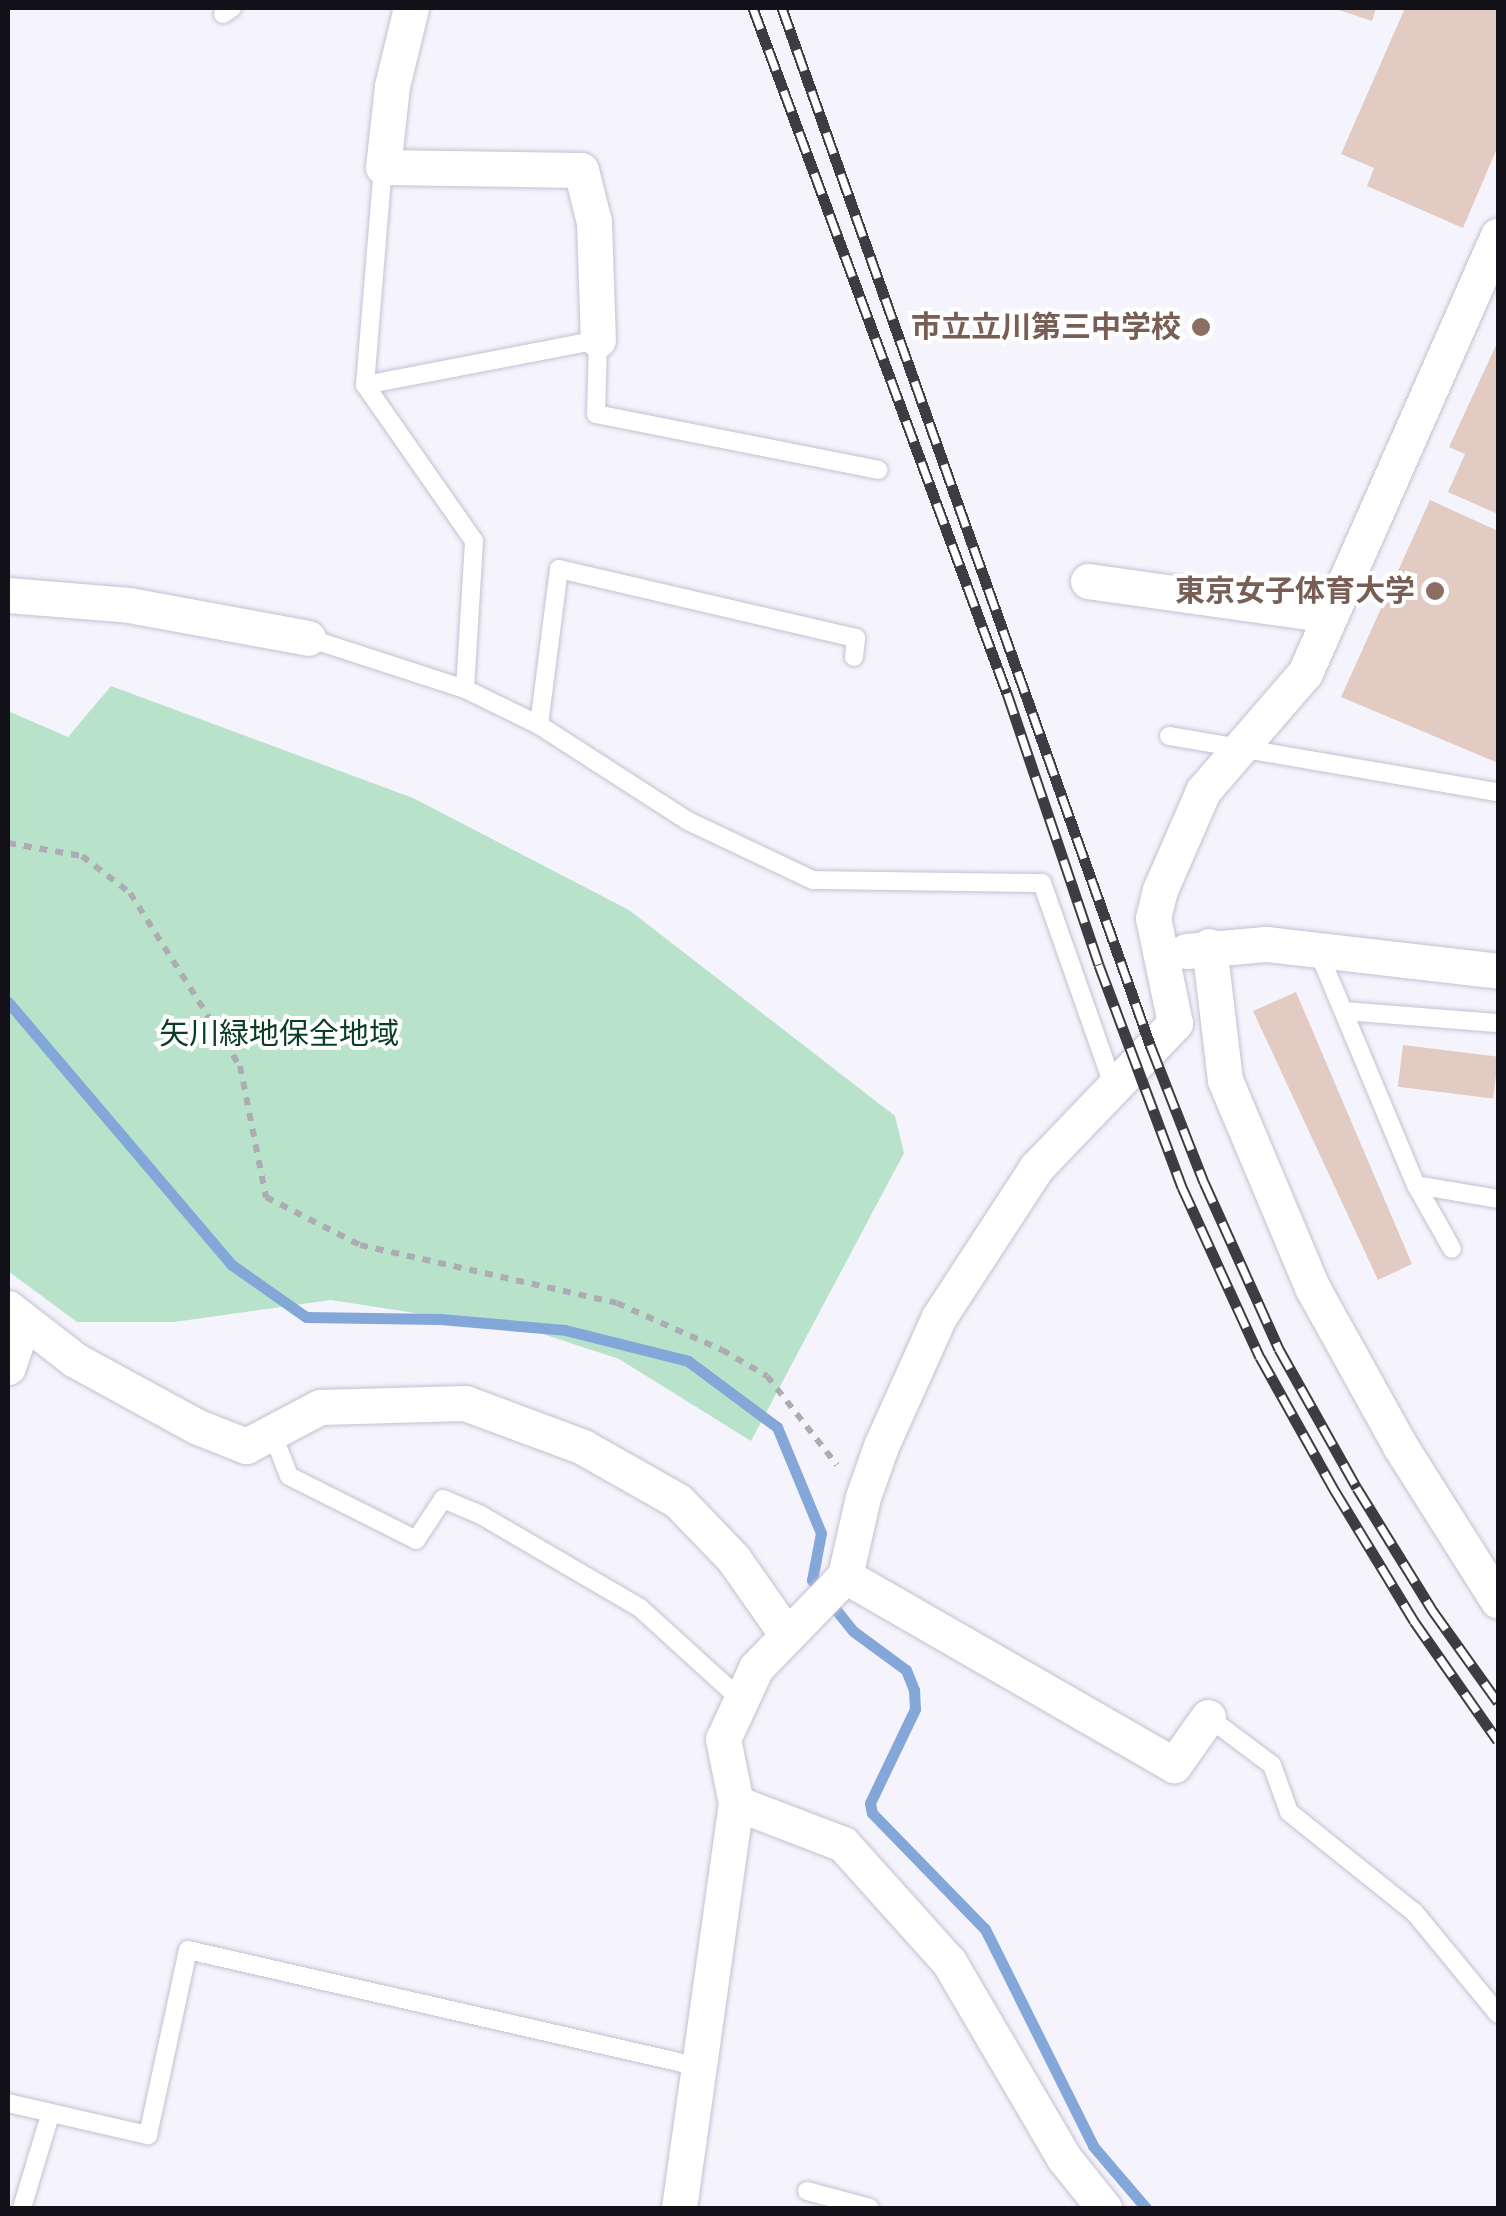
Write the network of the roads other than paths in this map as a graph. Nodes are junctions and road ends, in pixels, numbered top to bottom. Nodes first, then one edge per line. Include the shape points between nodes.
1 (410, 8) edge
2 (384, 167) junction
3 (1498, 236) edge
4 (598, 340) junction
5 (364, 385) junction
6 (879, 470) dead end
7 (1088, 580) dead end
8 (8, 595) edge
9 (1330, 615) junction
10 (308, 638) joint
11 (854, 657) dead end
12 (465, 689) junction
13 (539, 725) junction
14 (1169, 736) dead end
15 (1234, 750) junction
16 (1498, 792) edge
17 (1208, 946) junction
18 (1318, 950) junction
19 (1160, 956) junction
20 (1498, 970) edge
21 (1344, 1012) junction
22 (1498, 1024) edge
23 (1114, 1086) junction
24 (1416, 1185) junction
25 (1498, 1199) edge
26 (1452, 1249) dead end
27 (15, 1315) edge
28 (8, 1367) edge
29 (271, 1429) junction
30 (844, 1578) junction
31 (1498, 1601) edge
32 (798, 1624) junction
33 (741, 1700) junction
34 (1208, 1717) joint
35 (736, 1803) junction
36 (1498, 2014) edge
37 (700, 2067) junction
38 (8, 2103) edge
39 (50, 2116) junction
40 (807, 2191) dead end
41 (22, 2208) edge
42 (679, 2208) edge
43 (870, 2208) edge
44 (1104, 2208) edge

1 - 2 street via 392,86
2 - 4 street via 582,170 594,222
2 - 5 lane
3 - 9 street
4 - 5 lane
4 - 6 lane via 596,414
5 - 12 lane via 474,540
7 - 9 street
8 - 10 street via 129,605
9 - 15 street via 1305,673
10 - 12 lane
11 - 13 lane via 856,638 559,569
12 - 13 lane
13 - 23 lane via 688,821 812,880 1042,883
14 - 15 lane
15 - 16 lane
15 - 19 street via 1204,791 1160,890 1154,918
17 - 18 street
17 - 19 street
17 - 31 street via 1225,1080 1312,1287 1400,1446
18 - 20 street
18 - 21 lane
19 - 23 street via 1175,1023
21 - 22 lane
21 - 24 lane
23 - 30 street via 1036,1168 938,1317 863,1497
24 - 25 lane
24 - 26 lane
27 - 28 street
27 - 29 street via 75,1360 198,1428 246,1446
29 - 32 street via 320,1407 464,1403 584,1448 678,1500
29 - 33 lane via 289,1476 416,1540 442,1499 482,1515 640,1608
30 - 32 street
30 - 34 street via 1174,1764
32 - 33 street via 756,1668
33 - 35 street via 723,1739
34 - 36 lane via 1272,1765 1289,1812 1414,1912
35 - 37 street
35 - 44 street via 843,1844 949,1962 1064,2158
37 - 39 lane via 188,1950 148,2135
37 - 42 street
38 - 39 lane
39 - 41 lane
40 - 43 lane

